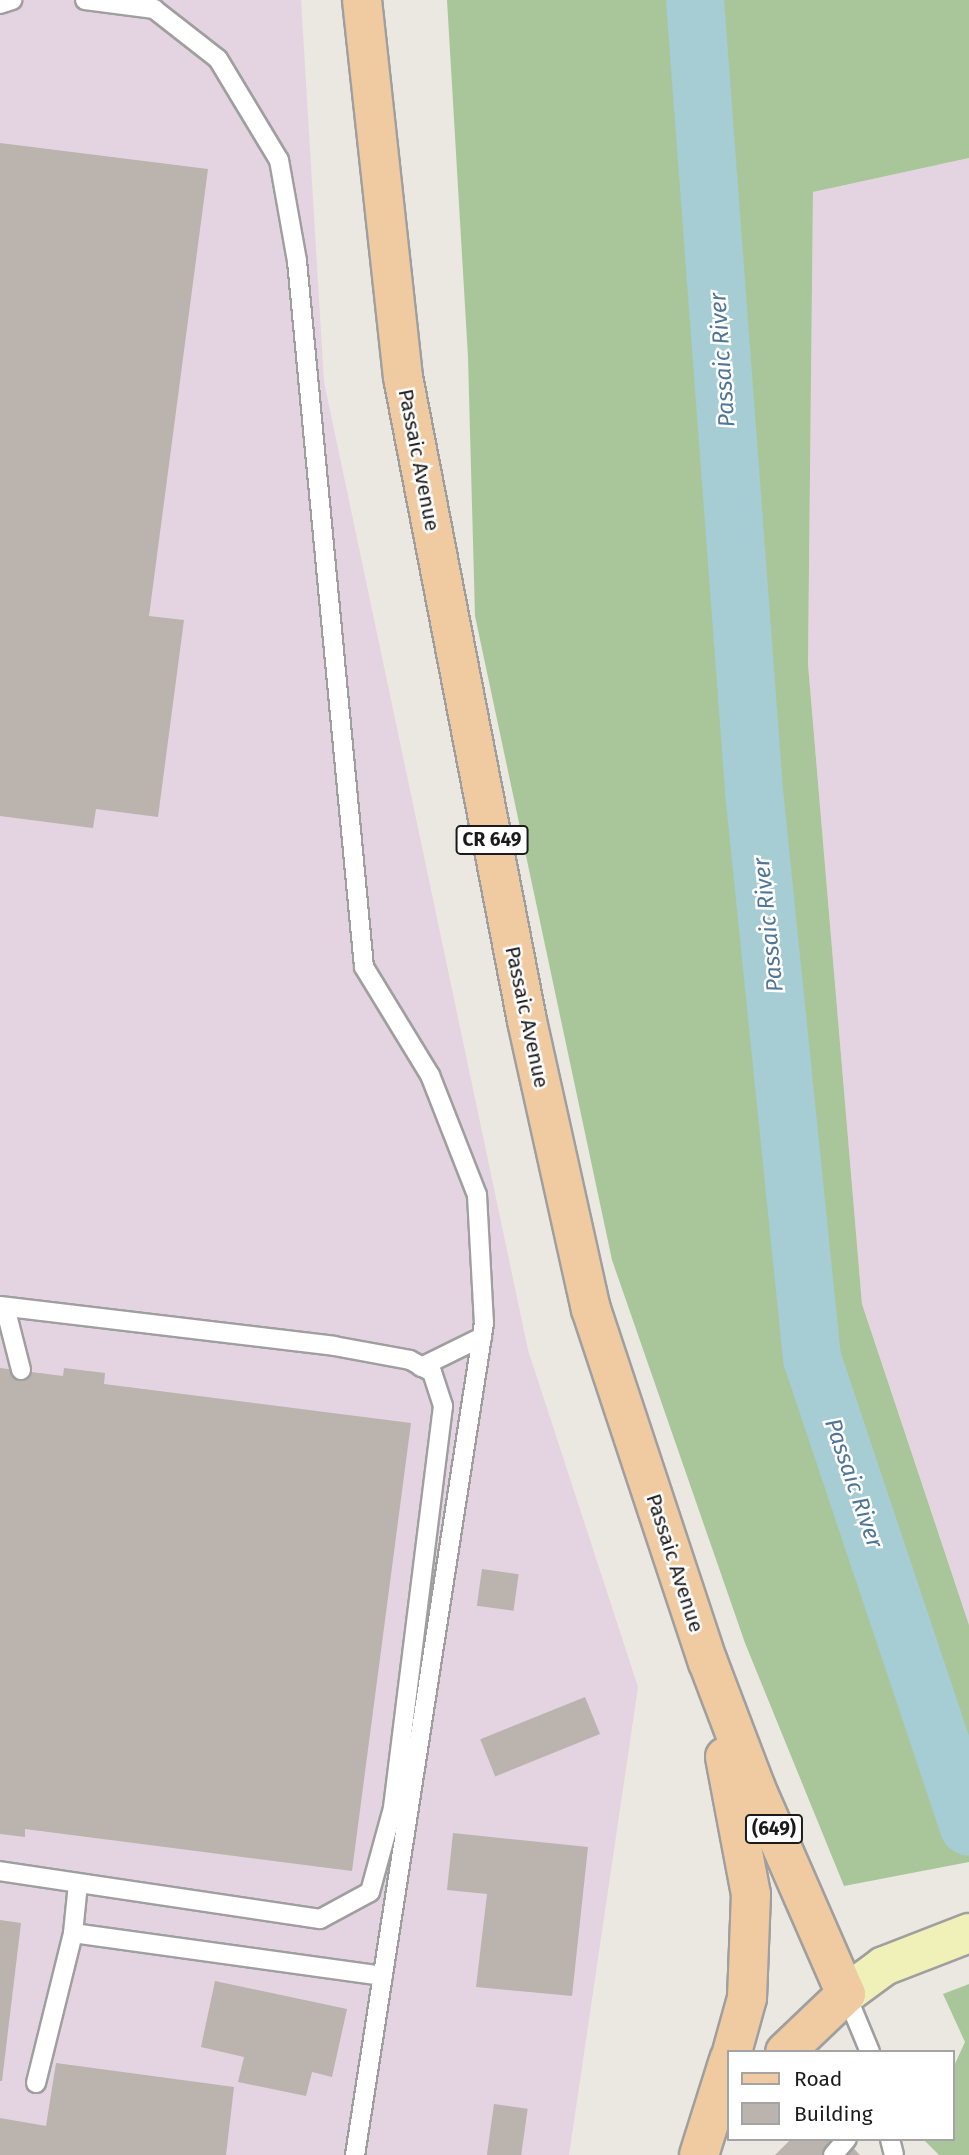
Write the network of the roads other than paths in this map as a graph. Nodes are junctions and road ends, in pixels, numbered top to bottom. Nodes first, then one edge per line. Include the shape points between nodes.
1 (12, 0) edge
2 (85, 0) edge
3 (362, 0) edge
4 (0, 4) edge
5 (3, 1306) edge
6 (482, 1336) junction
7 (421, 1367) junction
8 (21, 1370) dead end
9 (708, 1662) junction
10 (0, 1871) edge
11 (78, 1884) junction
12 (73, 1933) junction
13 (969, 1933) edge
14 (383, 1976) junction
15 (846, 1994) junction
16 (733, 2050) edge
17 (787, 2050) edge
18 (869, 2050) edge
19 (727, 2066) edge
20 (36, 2083) dead end
21 (727, 2124) edge
22 (846, 2141) edge
23 (355, 2155) edge
24 (699, 2155) edge
25 (705, 2155) edge
26 (833, 2155) edge

1 - 4 lane
2 - 6 lane via 154,9 218,59 279,160 298,261 364,967 430,1075 477,1195
3 - 9 main road, Passaic Avenue / CR 649 via 401,365 527,1021 591,1309
5 - 7 lane via 334,1346
5 - 8 lane
6 - 7 lane
6 - 14 lane
7 - 11 lane via 432,1372 443,1406 393,1808 370,1892 320,1919
9 - 15 main road, Passaic Avenue / (649) via 755,1786
9 - 16 main road via 751,1894 747,1998
10 - 11 lane
11 - 12 lane
12 - 14 lane
12 - 20 lane
13 - 15 main road via 899,1959
14 - 23 lane
15 - 17 main road
15 - 18 lane
19 - 24 main road
21 - 25 main road
22 - 26 lane

